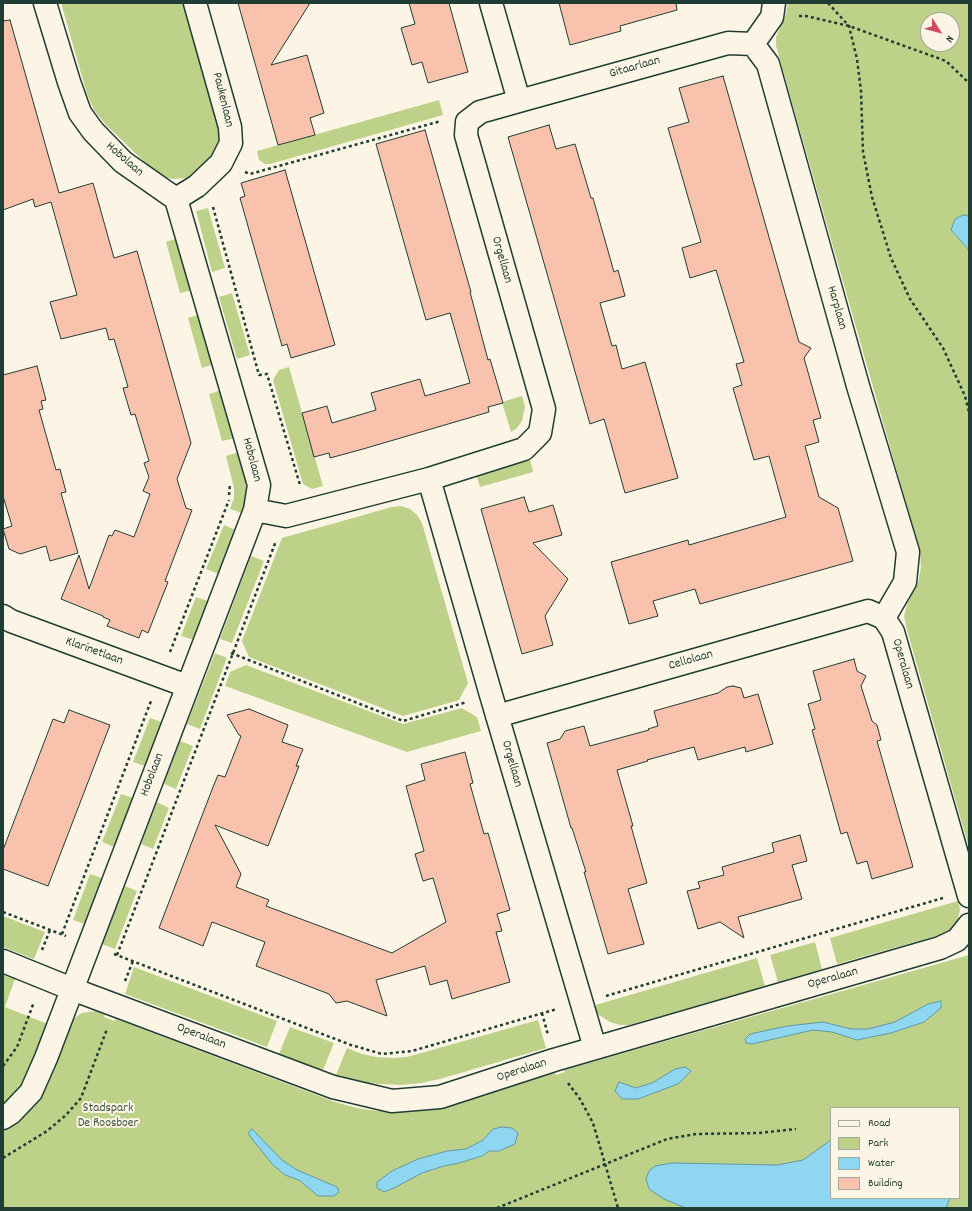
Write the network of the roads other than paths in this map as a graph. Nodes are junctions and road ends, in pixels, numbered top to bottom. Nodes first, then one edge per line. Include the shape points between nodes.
1 (45, 3) edge
2 (196, 3) edge
3 (491, 3) edge
4 (773, 10) edge
5 (753, 44) junction
6 (519, 101) junction
7 (176, 200) junction
8 (429, 479) junction
9 (255, 510) junction
10 (3, 616) edge
11 (884, 618) junction
12 (187, 686) junction
13 (497, 716) junction
14 (968, 894) edge
15 (969, 925) edge
16 (3, 961) edge
17 (72, 989) junction
18 (595, 1048) junction
19 (3, 1118) edge

1 - 7 street, Hobolaan via 80,113 92,131 123,162
2 - 7 street, Paukenlaan via 230,127 231,142 221,163 197,186
3 - 6 street
4 - 5 street
5 - 6 street, Gitaarlaan via 728,43
5 - 11 street, Harplaan via 768,64 858,386 908,552 905,582
6 - 8 street, Orgellaan via 480,112 467,122 466,135 544,409 540,432 524,449
7 - 9 street, Hobolaan via 259,485
8 - 9 street, Orgellaan via 296,513
8 - 13 street, Orgellaan
9 - 12 street, Hobolaan
10 - 12 street, Klarinetlaan via 11,622
11 - 13 street, Cellolaan via 868,611
11 - 14 street, Operalaan via 893,632
12 - 17 street, Hobolaan
13 - 18 street, Orgellaan
15 - 18 street, Operalaan via 957,940 940,948
16 - 17 street, Operalaan
17 - 18 street, Operalaan via 333,1087 392,1101 440,1097
17 - 19 street via 31,1092

